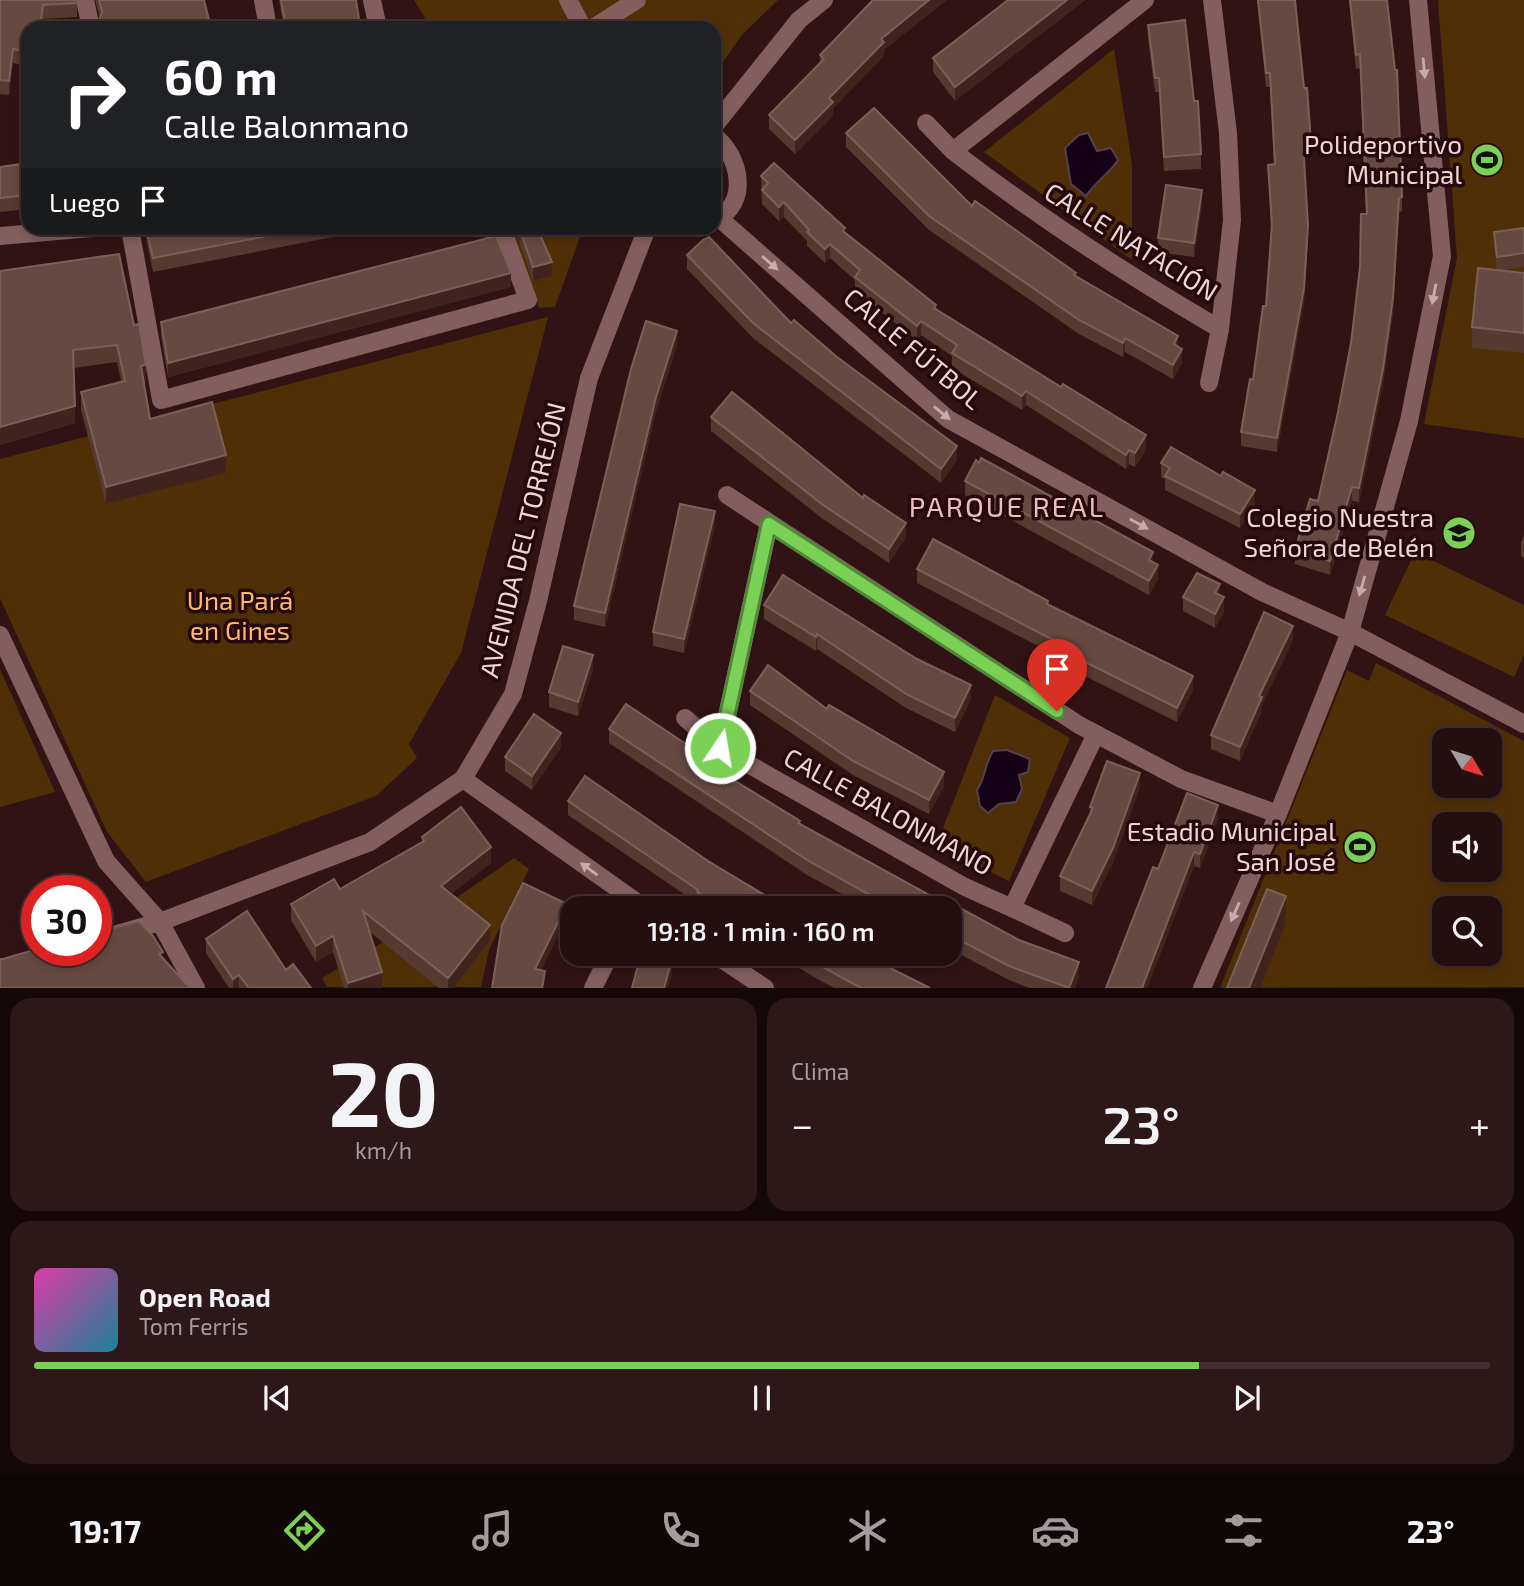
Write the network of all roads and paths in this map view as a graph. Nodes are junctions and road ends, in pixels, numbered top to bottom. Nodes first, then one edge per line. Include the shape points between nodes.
1 (85, 0) edge
2 (263, 0) edge
3 (372, 0) edge
4 (568, 0) edge
5 (638, 0) edge
6 (824, 0) edge
7 (1144, 0) edge
8 (1212, 0) edge
9 (1418, 0) edge
10 (90, 21) edge
11 (267, 21) edge
12 (376, 21) edge
13 (579, 21) edge
14 (604, 21) edge
15 (721, 117) edge
16 (926, 123) dead end
17 (721, 141) edge
18 (953, 151) junction
19 (721, 215) edge
20 (721, 222) edge
21 (21, 234) edge
22 (131, 235) edge
23 (505, 235) edge
24 (644, 235) edge
25 (0, 236) edge
26 (1220, 329) junction
27 (1209, 383) dead end
28 (727, 495) dead end
29 (769, 524) junction
30 (1350, 632) junction
31 (0, 635) edge
32 (685, 718) dead end
33 (1524, 724) edge
34 (1096, 734) junction
35 (720, 748) junction
36 (463, 779) junction
37 (1278, 814) junction
38 (624, 896) edge
39 (1012, 908) junction
40 (160, 922) junction
41 (1065, 933) dead end
42 (112, 936) edge
43 (604, 966) edge
44 (732, 966) edge
45 (196, 988) edge
46 (593, 988) edge
47 (765, 988) edge
48 (1202, 988) edge

1 - 10 street
2 - 11 street
3 - 12 street
4 - 13 street
5 - 14 street
6 - 15 street via 799,20
7 - 18 street
8 - 26 street, CALLE NATACIÓN via 1228,133 1232,220
9 -> 30 street via 1442,256 1409,421
16 - 18 street, CALLE NATACIÓN
17 - 19 street via 735,160 738,177 731,205
18 - 26 street, CALLE NATACIÓN via 1105,262
20 -> 30 street, CALLE FÚTBOL via 948,419 1262,592
21 - 25 street
22 - 23 street via 161,400 528,300
24 - 36 street, AVENIDA DEL TORREJÓN via 589,378 513,694
26 - 27 street
28 - 29 street
29 - 34 street
29 - 35 street
30 - 33 street, CALLE FÚTBOL
30 - 37 street
31 - 40 street via 106,861
32 - 35 street, CALLE BALONMANO
34 - 37 street via 1181,779
34 - 39 street, CALLE BALONMANO
35 - 39 street, CALLE BALONMANO via 965,887
38 -> 36 street
36 - 40 street, AVENIDA DEL TORREJÓN via 370,842
37 -> 48 street
39 - 41 street, CALLE BALONMANO
40 - 42 street, AVENIDA DEL TORREJÓN
40 - 45 street
43 - 46 street
44 - 47 street

